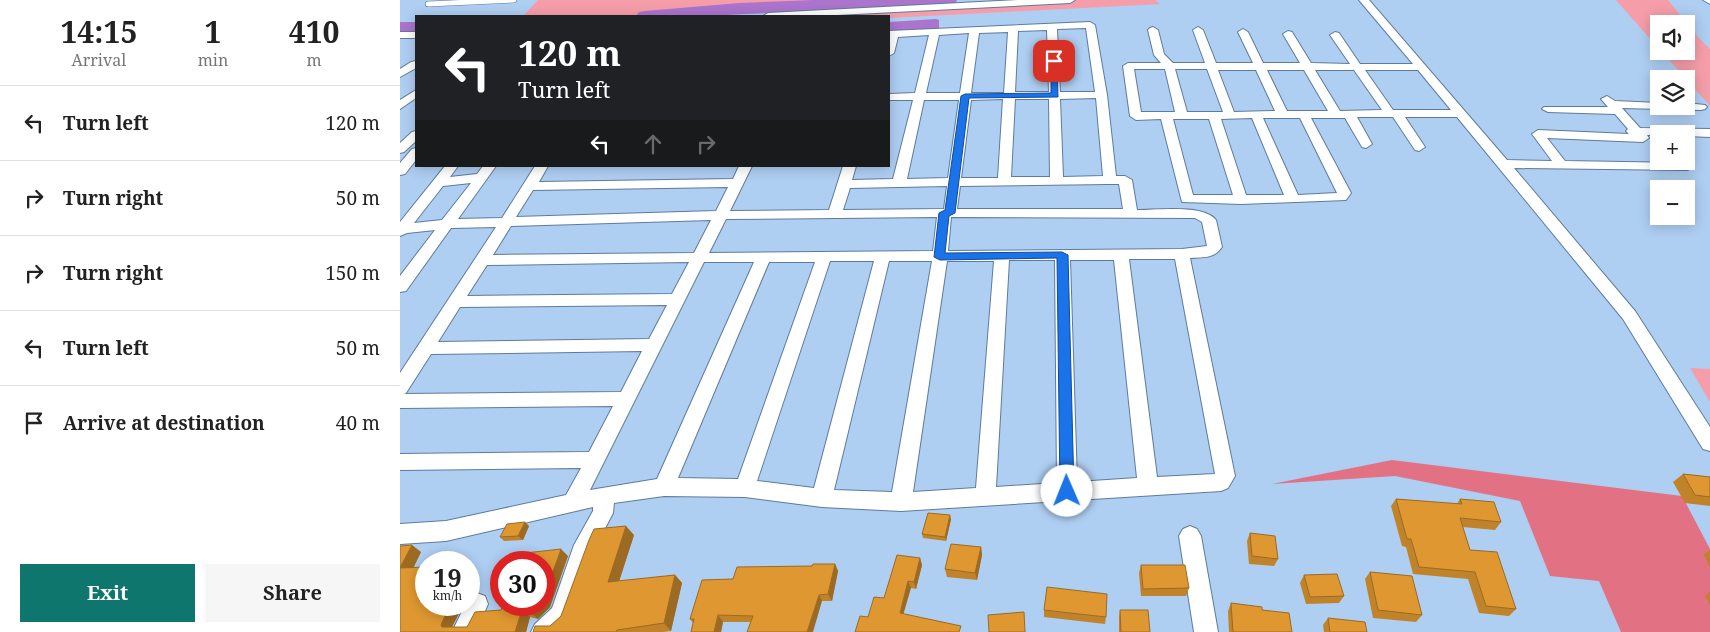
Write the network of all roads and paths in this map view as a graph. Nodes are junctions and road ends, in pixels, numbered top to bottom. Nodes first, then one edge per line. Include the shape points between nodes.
1 (514, 0) edge
2 (1070, 0) edge
3 (1364, 0) edge
4 (428, 4) dead end
5 (823, 15) edge
6 (1052, 26) junction
7 (1014, 28) junction
8 (974, 30) junction
9 (1152, 30) dead end
10 (1198, 30) dead end
11 (935, 32) junction
12 (1243, 32) dead end
13 (890, 34) edge
14 (1288, 34) dead end
15 (400, 35) edge
16 (415, 35) edge
17 (890, 35) edge
18 (1336, 35) dead end
19 (890, 50) edge
20 (400, 64) edge
21 (415, 64) edge
22 (415, 65) edge
23 (1169, 65) junction
24 (1357, 67) junction
25 (1419, 67) junction
26 (1211, 68) junction
27 (1261, 68) junction
28 (1309, 68) junction
29 (400, 74) edge
30 (415, 94) edge
31 (1055, 95) junction
32 (1101, 95) junction
33 (920, 96) junction
34 (965, 96) junction
35 (1008, 96) junction
36 (890, 97) edge
37 (1613, 105) junction
38 (400, 106) edge
39 (1650, 106) edge
40 (1695, 107) edge
41 (1701, 107) dead end
42 (1548, 109) dead end
43 (1458, 113) junction
44 (1336, 114) junction
45 (1349, 114) junction
46 (1394, 114) junction
47 (1256, 115) junction
48 (1283, 115) junction
49 (1304, 115) junction
50 (1166, 116) junction
51 (1182, 116) junction
52 (1214, 116) junction
53 (1230, 116) junction
54 (1564, 130) dead end
55 (1637, 131) junction
56 (1710, 133) edge
57 (415, 136) edge
58 (1366, 144) dead end
59 (1419, 147) dead end
60 (400, 149) edge
61 (415, 153) edge
62 (1502, 164) junction
63 (1561, 165) junction
64 (1650, 166) edge
65 (451, 167) edge
66 (489, 167) edge
67 (541, 167) edge
68 (745, 167) edge
69 (850, 167) edge
70 (405, 168) edge
71 (481, 178) junction
72 (1110, 180) junction
73 (1004, 181) junction
74 (1057, 181) junction
75 (440, 182) junction
76 (954, 182) junction
77 (737, 183) junction
78 (899, 183) junction
79 (844, 184) junction
80 (529, 186) junction
81 (1293, 199) junction
82 (1241, 200) junction
83 (947, 213) junction
84 (834, 214) junction
85 (720, 215) junction
86 (1130, 215) junction
87 (506, 222) junction
88 (448, 224) junction
89 (401, 230) edge
90 (1182, 254) junction
91 (1062, 255) junction
92 (1121, 255) junction
93 (699, 256) junction
94 (764, 256) junction
95 (824, 256) junction
96 (883, 256) junction
97 (1002, 256) junction
98 (940, 257) junction
99 (482, 260) junction
100 (400, 287) edge
101 (678, 299) junction
102 (455, 302) junction
103 (654, 345) junction
104 (422, 354) junction
105 (400, 362) edge
106 (400, 388) edge
107 (626, 399) junction
108 (400, 402) edge
109 (1710, 443) edge
110 (595, 460) junction
111 (400, 462) edge
112 (1148, 486) junction
113 (664, 487) junction
114 (745, 488) junction
115 (1067, 491) junction
116 (604, 496) junction
117 (822, 498) junction
118 (984, 498) junction
119 (902, 502) junction
120 (573, 503) junction
121 (400, 534) edge
122 (1190, 536) dead end
123 (471, 616) edge
124 (464, 632) edge
125 (543, 632) edge
126 (1206, 632) edge

1 - 4 lane
2 - 5 street
3 - 25 street
6 - 7 street
6 - 31 street
6 - 32 street via 1090,25
7 - 8 street
7 - 35 street
8 - 11 street
8 - 34 street
9 - 23 street via 1159,55
10 - 26 street
11 - 13 street
11 - 33 street
12 - 27 street
14 - 28 street
15 - 16 street
17 - 19 street via 894,38
18 - 24 street
20 - 21 street
22 - 29 street
23 - 26 street
23 - 50 street via 1128,66 1136,116
23 - 51 street
24 - 25 street
24 - 28 street
24 - 46 street
25 - 43 street
26 - 27 street
26 - 53 street
27 - 28 street
27 - 48 street
28 - 44 street
30 - 38 street
31 - 32 street
31 - 35 street
31 - 74 street
32 - 72 street
33 - 34 street
33 - 36 street
33 - 78 street
34 - 35 street
34 - 76 street
35 - 73 street
37 - 39 street
37 - 42 street
37 - 55 street
40 - 41 street
43 - 46 street
43 - 62 street
44 - 45 street
44 - 49 street
45 - 46 street
45 - 58 street
46 - 59 street
47 - 48 street
47 - 53 street
47 - 81 street
48 - 49 street
49 - 81 street via 1344,195
50 - 51 street
50 - 82 street via 1187,199
51 - 52 street
52 - 53 street
52 - 82 street
54 - 55 street
55 - 56 street
55 - 63 street via 1643,138 1538,134
57 - 60 street
61 - 70 street
62 - 63 street
62 - 109 street via 1629,315
63 - 64 street
65 - 75 street
66 - 71 street
67 - 80 street
68 - 77 street
69 - 79 street
71 - 75 street
71 - 88 street
72 - 74 street
72 - 86 street via 1125,180
73 - 74 street
73 - 76 street
75 - 89 street
76 - 78 street
76 - 83 street
77 - 80 street
77 - 85 street
78 - 79 street
79 - 84 street
80 - 87 street
81 - 82 street
83 - 84 street
83 - 86 street
83 - 98 street
84 - 85 street
85 - 87 street
85 - 93 street
86 - 90 street via 1204,216 1209,220 1214,247 1210,252
87 - 88 street
87 - 99 street
88 - 89 street
88 - 100 street
90 - 92 street
90 - 112 street via 1225,476 1221,482
91 - 92 street
91 - 97 street
91 - 115 street
92 - 112 street
93 - 94 street
93 - 99 street
93 - 101 street
94 - 95 street
94 - 113 street
95 - 96 street
95 - 114 street
96 - 98 street
96 - 117 street
97 - 98 street
97 - 118 street
98 - 119 street
99 - 102 street
101 - 102 street
101 - 103 street
102 - 104 street
103 - 104 street
103 - 107 street
104 - 105 street
104 - 106 street
107 - 108 street
107 - 110 street
110 - 111 street
110 - 120 street
112 - 115 street
113 - 114 street
113 - 116 street
114 - 117 street
115 - 118 street
116 - 120 street
116 - 125 street via 603,513 585,545 561,615
117 - 119 street
118 - 119 street
120 - 121 street via 446,531
122 - 126 street
123 - 124 street

